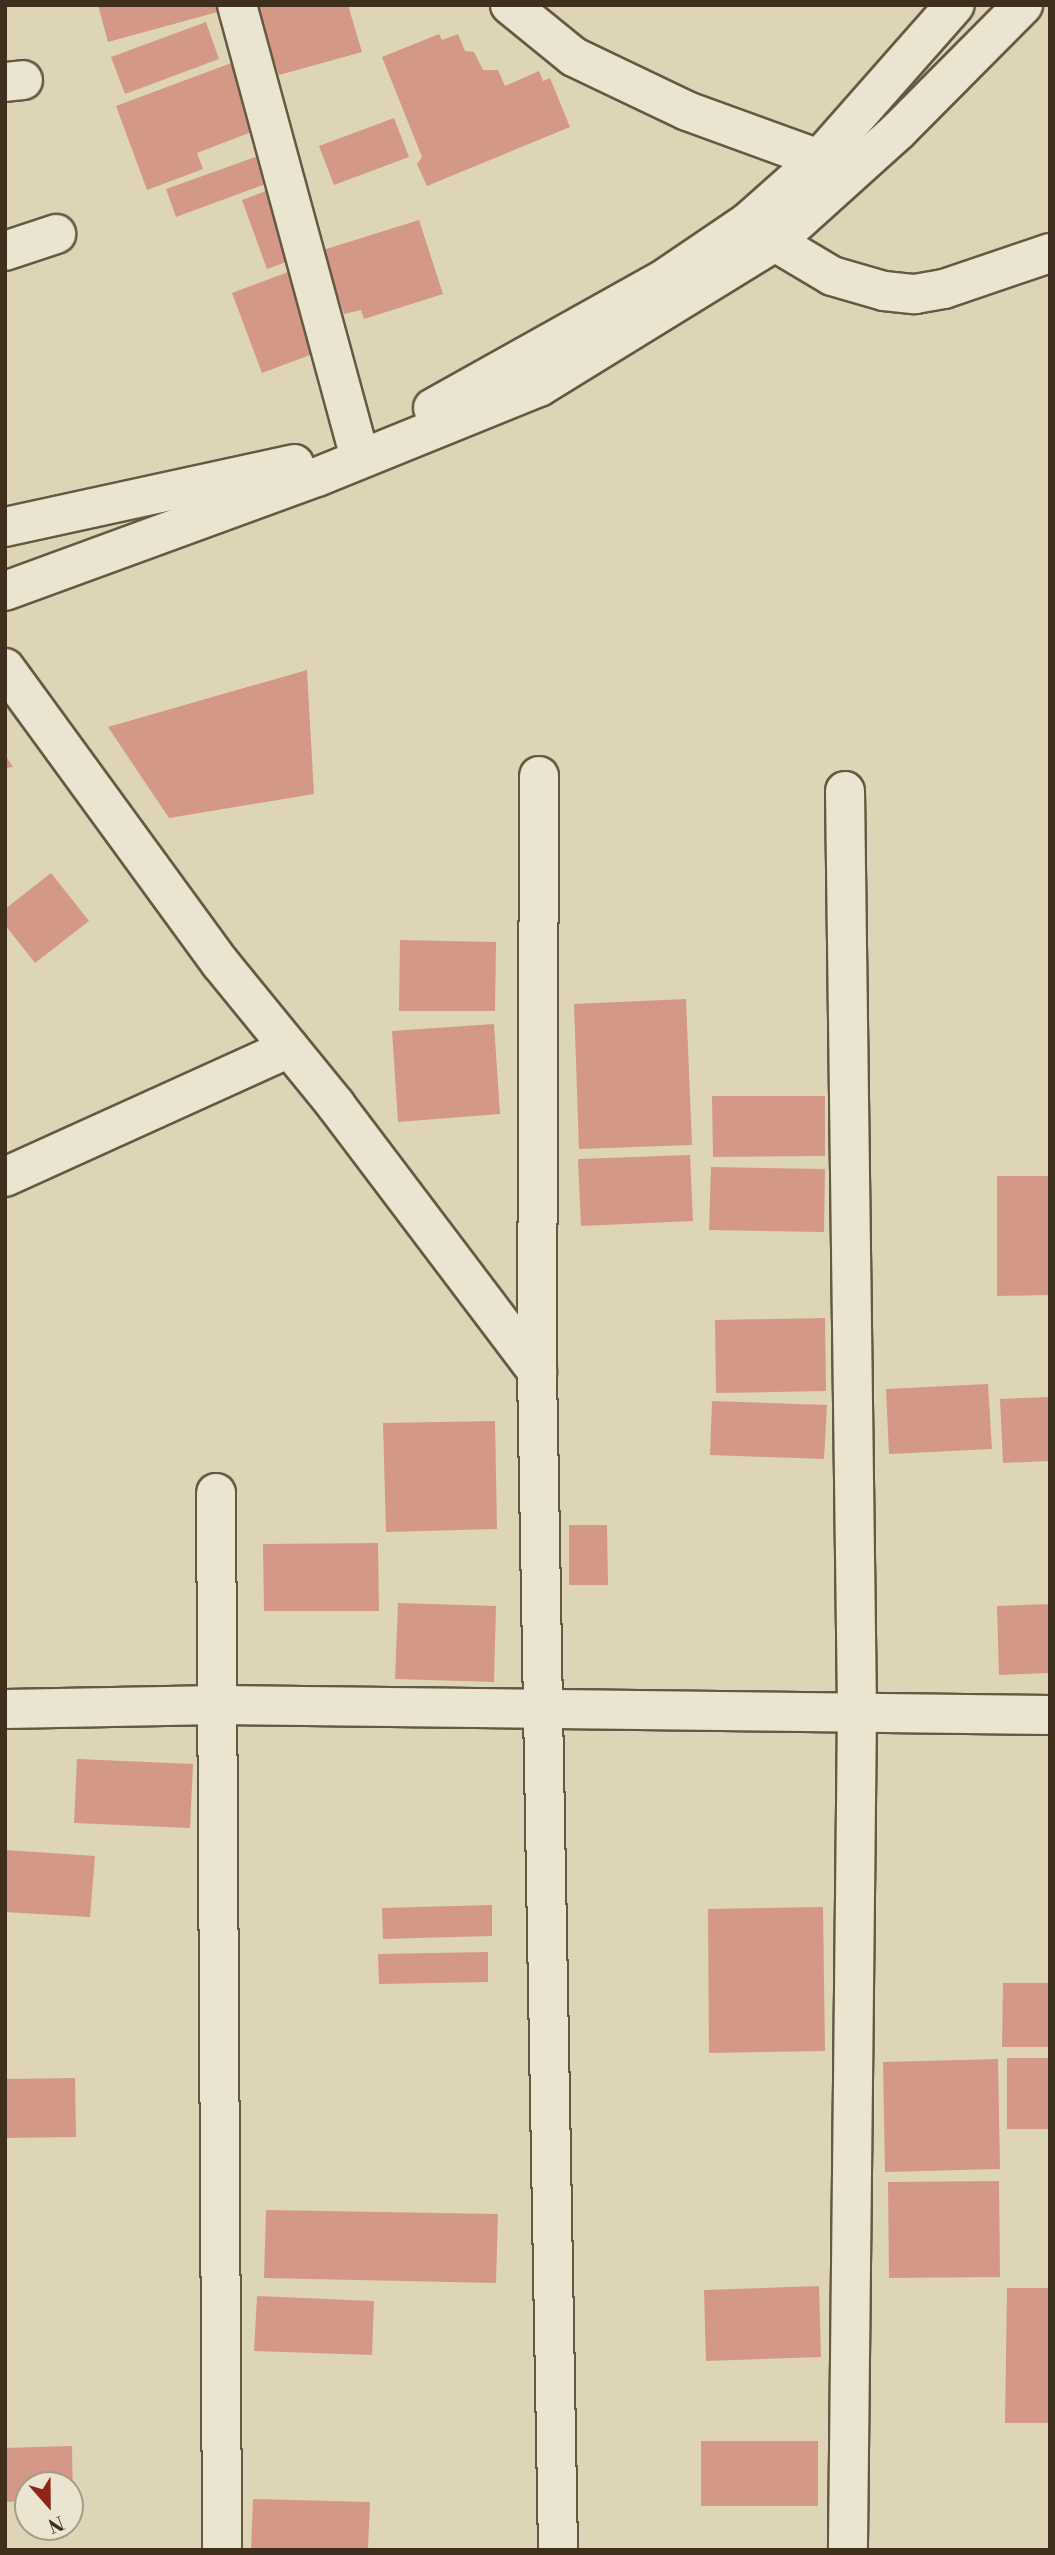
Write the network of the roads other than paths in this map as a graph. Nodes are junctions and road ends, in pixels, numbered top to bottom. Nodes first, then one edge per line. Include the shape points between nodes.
1 (237, 5) edge
2 (510, 5) edge
3 (955, 5) edge
4 (1023, 5) edge
5 (819, 159) junction
6 (56, 234) dead end
7 (775, 242) junction
8 (5, 251) edge
9 (1050, 253) edge
10 (358, 451) junction
11 (5, 527) edge
12 (5, 592) edge
13 (5, 667) edge
14 (539, 776) dead end
15 (845, 791) dead end
16 (289, 1048) junction
17 (5, 1177) edge
18 (537, 1371) junction
19 (216, 1493) dead end
20 (219, 1704) junction
21 (544, 1708) junction
22 (5, 1709) edge
23 (857, 1712) junction
24 (1050, 1715) edge
25 (222, 2550) edge
26 (558, 2550) edge
27 (848, 2550) edge

1 - 10 street
2 - 5 street via 575,57 687,111
3 - 5 street
4 - 7 street via 899,130
5 - 10 street via 748,222 667,277
6 - 8 street
7 - 9 street via 832,275 884,291 915,294 944,289
7 - 12 street via 539,387 317,477
10 - 11 street
13 - 16 street via 221,964
14 - 18 street
15 - 23 street
16 - 17 street
16 - 18 street
18 - 21 street
19 - 20 street
20 - 21 street
20 - 22 street
20 - 25 street
21 - 23 street
21 - 26 street
23 - 24 street
23 - 27 street

